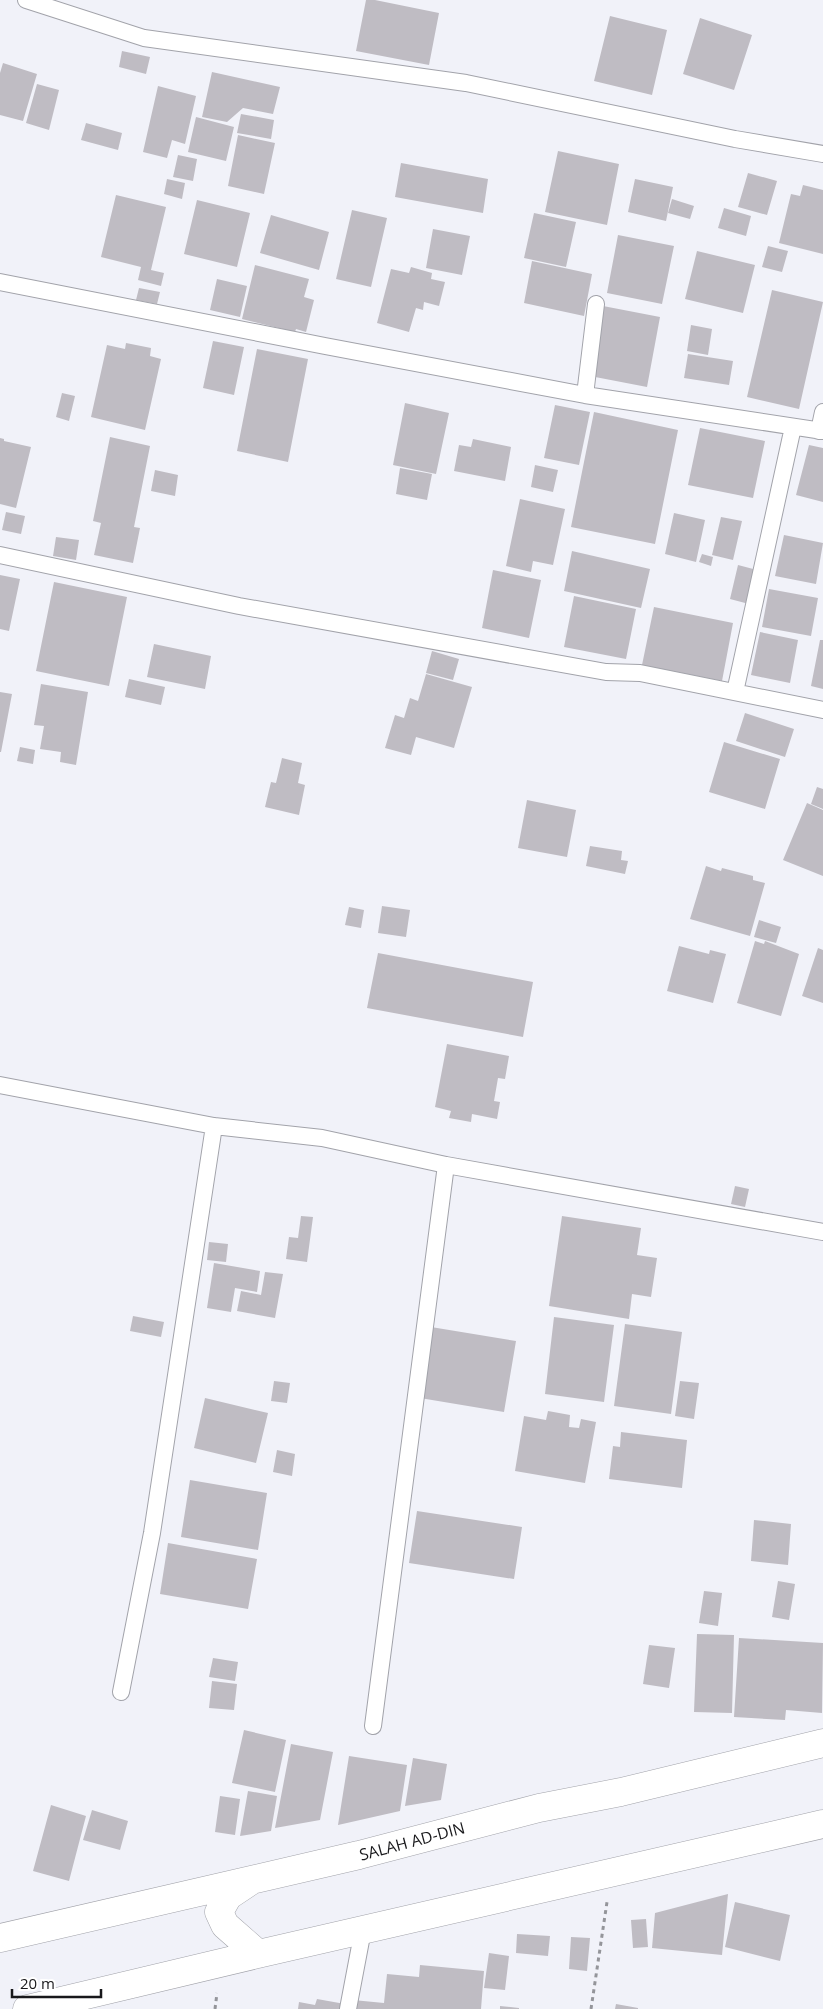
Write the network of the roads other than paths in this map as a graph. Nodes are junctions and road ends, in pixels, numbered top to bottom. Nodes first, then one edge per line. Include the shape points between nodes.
1 (26, 0) edge
2 (823, 154) edge
3 (0, 282) edge
4 (596, 304) dead end
5 (585, 395) junction
6 (823, 412) edge
7 (793, 427) junction
8 (821, 431) edge
9 (0, 555) edge
10 (735, 692) junction
11 (823, 710) edge
12 (0, 1085) edge
13 (214, 1126) junction
14 (446, 1165) junction
15 (823, 1232) edge
16 (121, 1692) dead end
17 (373, 1726) dead end
18 (823, 1743) edge
19 (823, 1824) edge
20 (253, 1880) junction
21 (363, 1930) junction
22 (0, 1938) edge
23 (258, 1954) junction
24 (27, 2009) edge
25 (348, 2009) edge

1 - 2 lane via 144,38 466,83
3 - 5 lane
4 - 5 lane
5 - 7 lane
6 - 8 lane
7 - 8 lane
7 - 10 lane
9 - 10 lane via 239,606
10 - 11 lane
12 - 13 lane
13 - 14 lane via 322,1138
13 - 16 lane via 152,1533
14 - 15 lane
14 - 17 lane
18 - 20 highway, SALAH AD-DIN via 621,1792 539,1808
19 - 21 highway
20 - 22 highway, SALAH AD-DIN
20 - 23 highway via 228,1896 219,1912 225,1925
21 - 23 highway
21 - 25 lane
23 - 24 highway

